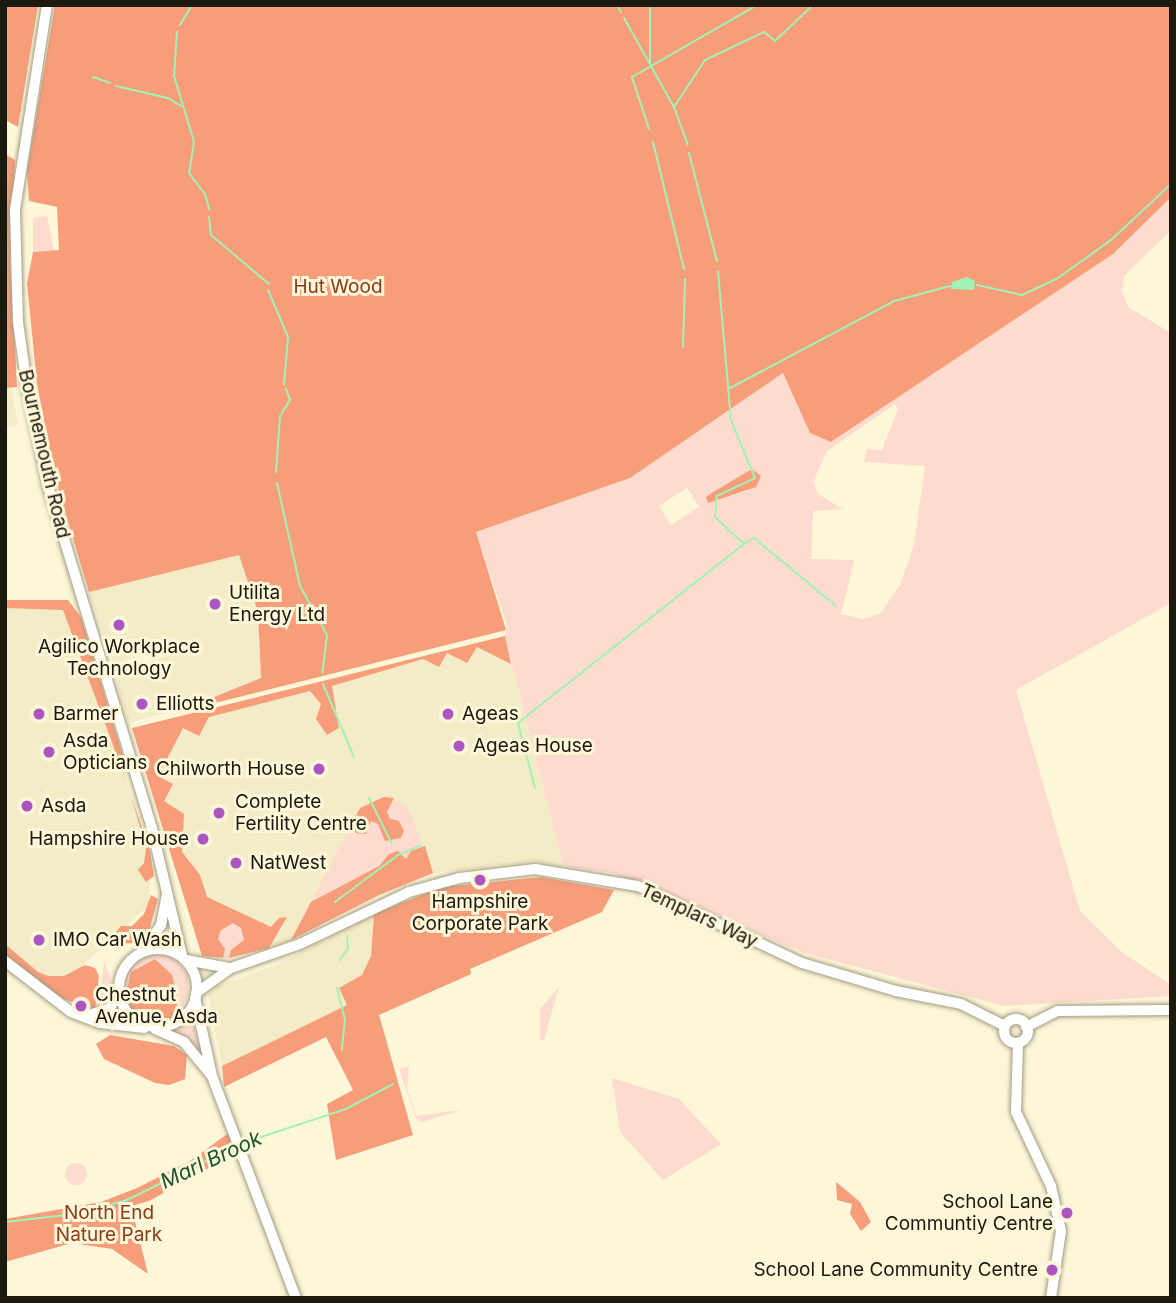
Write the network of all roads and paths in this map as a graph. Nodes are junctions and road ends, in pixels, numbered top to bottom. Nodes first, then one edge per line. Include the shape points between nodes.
1 (47, 5) edge
2 (167, 891) junction
3 (143, 950) junction
4 (184, 958) junction
5 (5, 961) edge
6 (231, 968) junction
7 (120, 991) junction
8 (195, 995) junction
9 (1171, 1010) edge
10 (82, 1016) junction
11 (1005, 1026) junction
12 (1026, 1027) junction
13 (152, 1029) junction
14 (1018, 1043) junction
15 (212, 1076) junction
16 (296, 1298) edge
17 (1051, 1298) edge

1 - 2 street, Bournemouth Road via 15,210 18,322 48,486
2 - 3 street, Bournemouth Road via 161,925
2 - 4 street, Bournemouth Road
3 - 4 street via 159,948
3 - 7 street via 129,964
4 - 6 street
4 - 8 street
5 - 10 street via 44,995
6 - 8 street, Templars Way
6 - 11 street, Templars Way via 409,892 473,875 535,869 608,878 656,893 802,963 896,991 961,1004
7 - 10 street via 104,1012
7 - 13 street via 132,1018
8 - 13 street via 182,1018
8 - 15 street
9 - 12 street, Templars Way via 1058,1011
10 - 13 street via 100,1023
11 - 12 street, Templars Way via 1016,1020
11 - 14 street, Templars Way via 1005,1037
12 - 14 street via 1026,1037
13 - 15 street via 184,1042
14 - 17 street via 1016,1112 1051,1186 1061,1231
15 - 16 street

